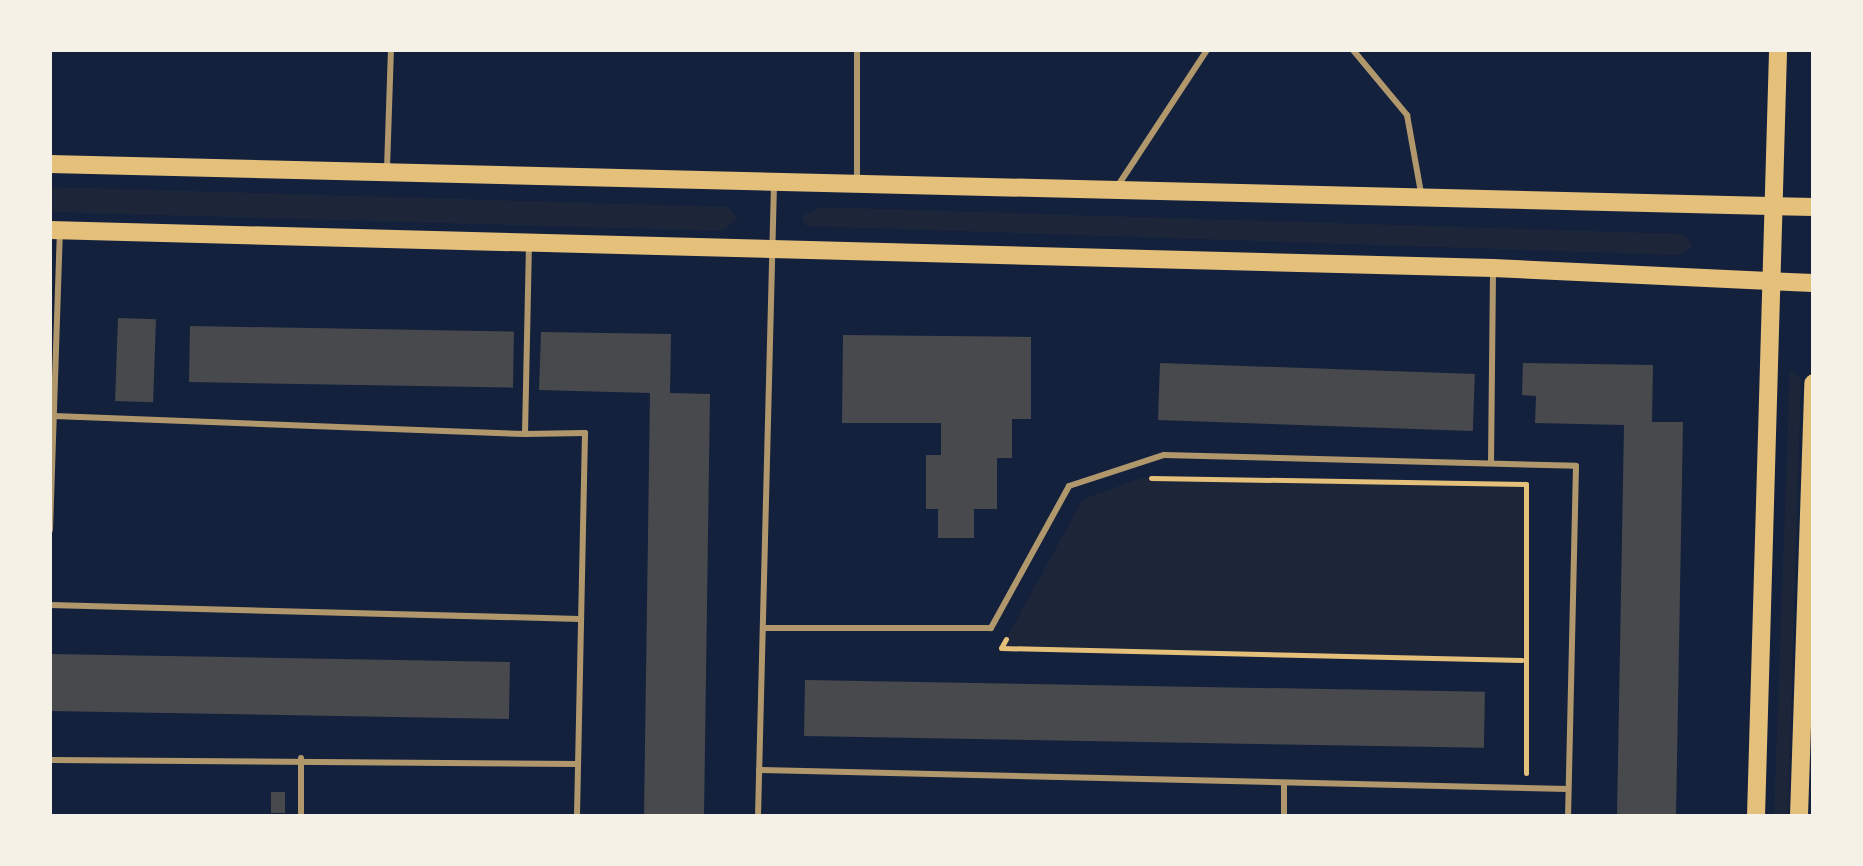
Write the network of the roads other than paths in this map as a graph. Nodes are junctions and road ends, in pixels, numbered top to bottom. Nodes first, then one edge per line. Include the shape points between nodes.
1 (390, 50) edge
2 (857, 50) edge
3 (1207, 50) edge
4 (1353, 50) edge
5 (1778, 50) edge
6 (50, 164) edge
7 (386, 174) junction
8 (774, 186) junction
9 (857, 188) junction
10 (1114, 192) junction
11 (1422, 198) junction
12 (1773, 207) junction
13 (1813, 207) edge
14 (55, 230) edge
15 (528, 245) junction
16 (772, 250) junction
17 (1492, 268) junction
18 (1771, 279) junction
19 (1813, 283) edge
20 (1813, 383) edge
21 (54, 416) junction
22 (524, 434) junction
23 (1491, 464) junction
24 (50, 530) edge
25 (50, 605) edge
26 (580, 619) junction
27 (762, 628) junction
28 (1807, 742) edge
29 (301, 758) junction
30 (50, 760) edge
31 (578, 764) junction
32 (758, 770) junction
33 (1284, 782) junction
34 (1568, 789) junction
35 (301, 816) edge
36 (577, 816) edge
37 (758, 816) edge
38 (1284, 816) edge
39 (1568, 816) edge
40 (1756, 816) edge
41 (1799, 816) edge

1 - 7 lane
2 - 9 lane
3 - 10 lane via 1144,136
4 - 11 lane via 1407,115
5 - 12 main road
6 - 7 main road
7 - 8 main road
8 - 9 main road
8 - 16 lane
9 - 10 main road
10 - 11 main road
11 - 12 main road
12 - 13 main road
12 - 18 main road
14 - 15 main road
14 - 21 lane
15 - 16 main road
15 - 22 lane
16 - 17 main road
16 - 27 lane
17 - 18 main road
17 - 23 lane
18 - 19 main road
18 - 40 main road
20 - 28 main road
21 - 22 lane
21 - 24 lane
22 - 26 lane via 585,434
23 - 27 lane via 1164,455 1070,486 991,628
23 - 34 lane via 1576,466
25 - 26 lane
26 - 31 lane
27 - 32 lane
28 - 41 main road
29 - 30 lane
29 - 31 lane
29 - 35 lane
31 - 36 lane
32 - 33 lane
32 - 37 lane
33 - 34 lane
33 - 38 lane
34 - 39 lane

